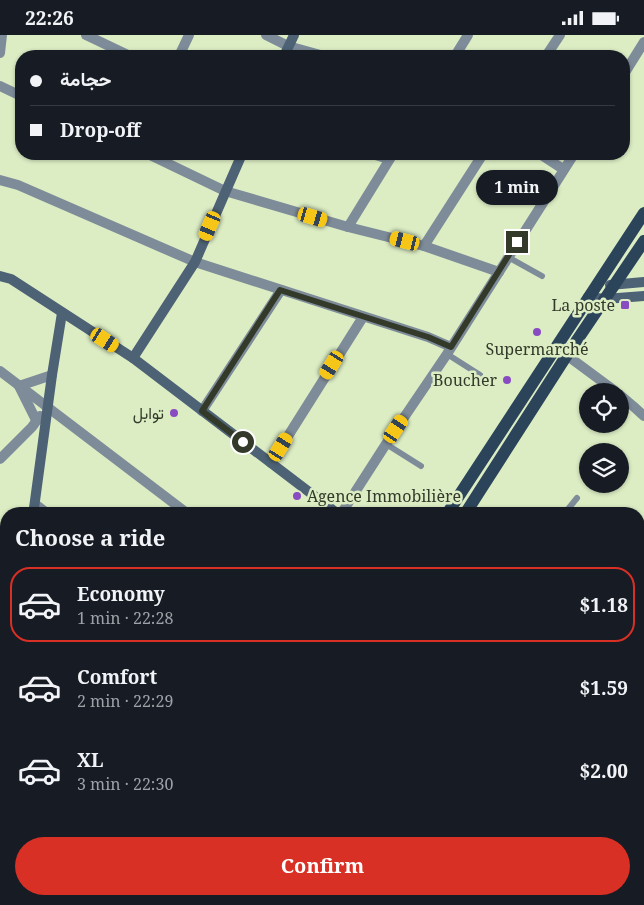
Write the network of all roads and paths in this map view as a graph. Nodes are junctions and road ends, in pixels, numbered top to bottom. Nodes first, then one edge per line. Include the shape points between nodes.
1 (2, 35) edge
2 (86, 35) edge
3 (189, 35) edge
4 (266, 35) edge
5 (294, 35) edge
6 (468, 35) edge
7 (560, 35) edge
8 (644, 42) edge
9 (117, 50) edge
10 (182, 50) edge
11 (285, 50) edge
12 (286, 50) edge
13 (458, 50) edge
14 (550, 50) edge
15 (0, 53) edge
16 (630, 64) edge
17 (0, 86) edge
18 (15, 93) edge
19 (160, 160) edge
20 (239, 160) edge
21 (389, 160) edge
22 (479, 160) edge
23 (549, 160) edge
24 (571, 160) edge
25 (563, 169) junction
26 (0, 180) edge
27 (225, 191) junction
28 (644, 213) edge
29 (348, 227) junction
30 (644, 241) edge
31 (424, 246) junction
32 (508, 257) junction
33 (195, 262) junction
34 (499, 272) junction
35 (0, 276) edge
36 (542, 277) dead end
37 (644, 281) edge
38 (596, 285) junction
39 (615, 285) junction
40 (280, 290) junction
41 (644, 296) edge
42 (588, 297) junction
43 (605, 299) junction
44 (62, 313) junction
45 (363, 317) junction
46 (556, 347) junction
47 (449, 351) junction
48 (568, 355) junction
49 (133, 359) junction
50 (0, 371) edge
51 (52, 375) junction
52 (480, 375) dead end
53 (605, 383) edge
54 (19, 387) junction
55 (629, 403) edge
56 (47, 407) junction
57 (202, 411) junction
58 (643, 414) edge
59 (36, 420) junction
60 (386, 444) junction
61 (0, 459) edge
62 (271, 463) junction
63 (421, 466) dead end
64 (577, 498) dead end
65 (35, 507) edge
66 (179, 507) edge
67 (330, 507) edge
68 (344, 507) edge
69 (452, 507) edge
70 (470, 507) edge
71 (570, 507) edge

1 - 15 street
2 - 9 street
3 - 10 street
4 - 11 street
5 - 12 main road
6 - 13 street
7 - 14 street
8 - 16 street
17 - 18 street
19 - 27 street
20 - 27 main road
21 - 29 street
22 - 31 street
23 - 25 street
24 - 25 street
25 - 32 street
26 - 33 street
27 - 29 street
27 - 33 main road
28 - 38 main road
29 - 31 street
30 - 39 main road
31 - 34 street
32 - 34 street
32 - 36 lane
33 - 40 street
33 - 49 main road
34 - 47 street
35 - 44 main road via 11,279
37 - 39 main road
38 - 39 main road
38 - 42 main road
39 - 43 main road
40 - 45 street
40 - 57 street
41 - 43 main road
42 - 43 main road
42 - 46 main road
43 - 48 main road
44 - 49 main road
44 - 51 main road
45 - 47 street via 428,337
45 - 62 street
46 - 48 street
46 - 69 main road
47 - 52 lane
47 - 60 street
48 - 53 street
48 - 70 main road
49 - 57 main road
50 - 54 street
51 - 54 street
51 - 56 main road
54 - 56 street
54 - 59 street
55 - 58 street
56 - 59 street
56 - 65 main road
56 - 66 street
57 - 62 main road
59 - 61 street
60 - 63 lane
60 - 68 street
62 - 67 main road
64 - 71 lane

